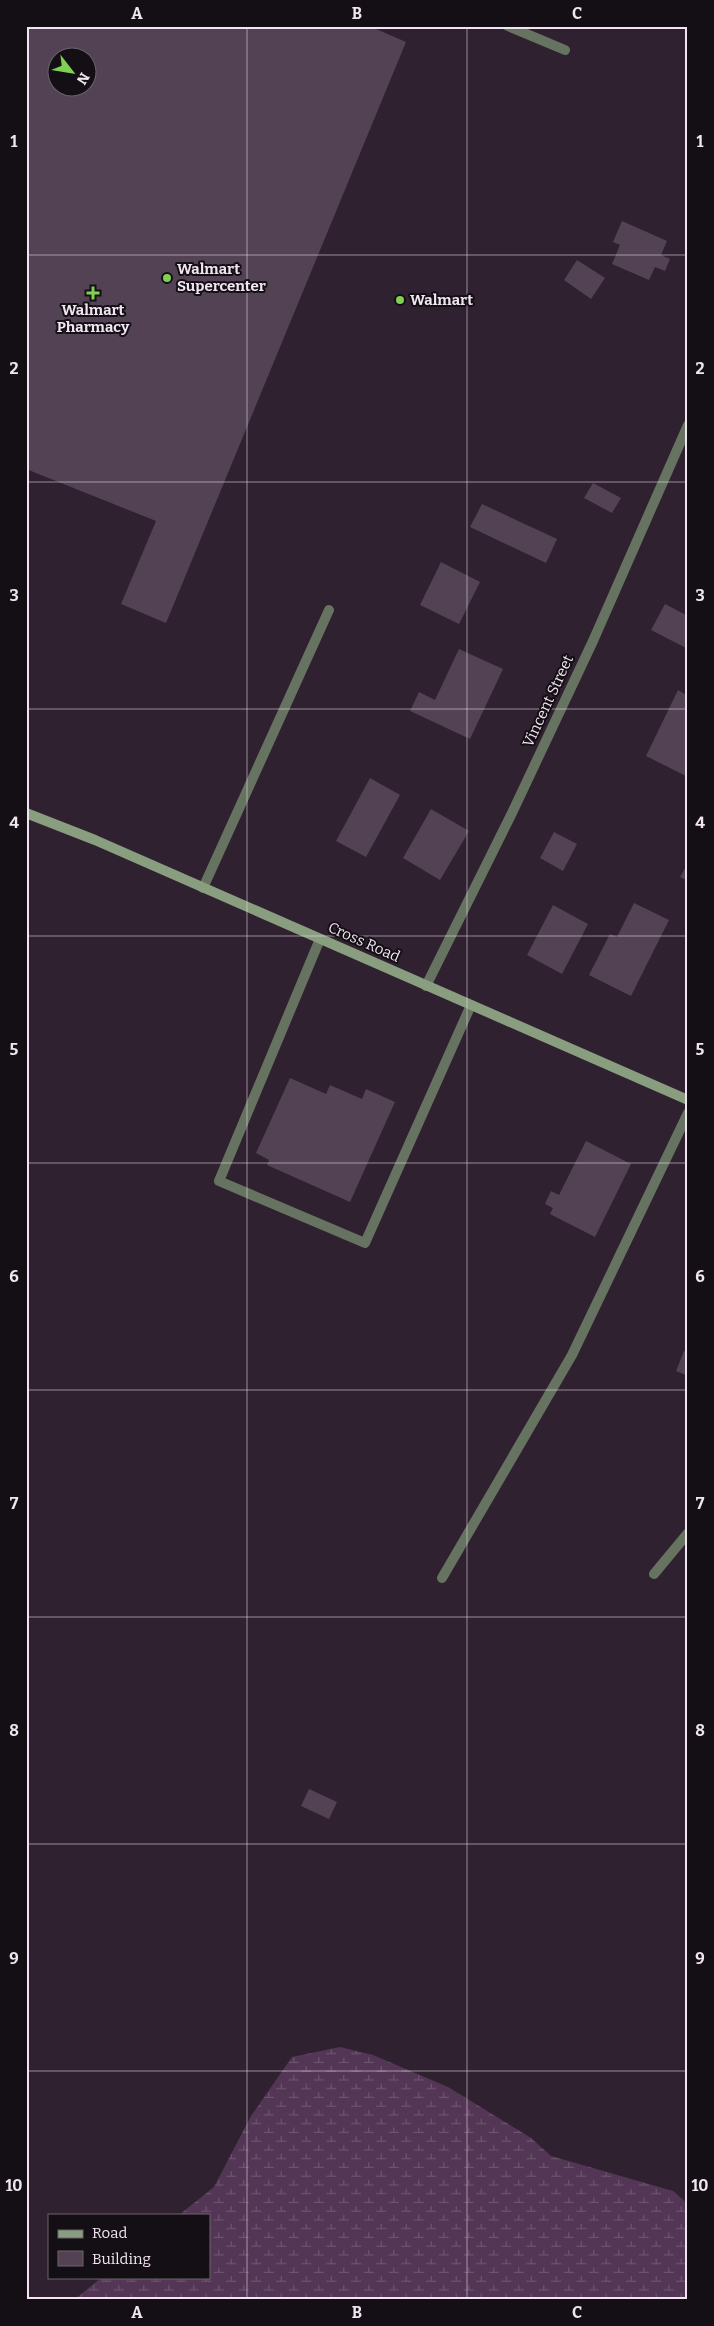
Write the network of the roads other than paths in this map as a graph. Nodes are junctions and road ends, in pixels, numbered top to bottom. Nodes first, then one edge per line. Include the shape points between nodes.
1 (508, 26) edge
2 (565, 50) dead end
3 (688, 425) edge
4 (329, 610) dead end
5 (26, 813) edge
6 (203, 888) junction
7 (320, 939) junction
8 (426, 986) junction
9 (471, 1006) junction
10 (688, 1100) edge
11 (688, 1113) edge
12 (688, 1532) edge
13 (654, 1574) dead end
14 (442, 1578) dead end

1 - 2 street
3 - 8 street, Vincent Street via 593,641
4 - 6 street
5 - 6 street, Cross Road
6 - 7 street, Cross Road
7 - 8 street, Cross Road
7 - 9 street via 219,1181 365,1242
8 - 9 street, Cross Road
9 - 10 street, Cross Road
11 - 14 street via 572,1354
12 - 13 street

